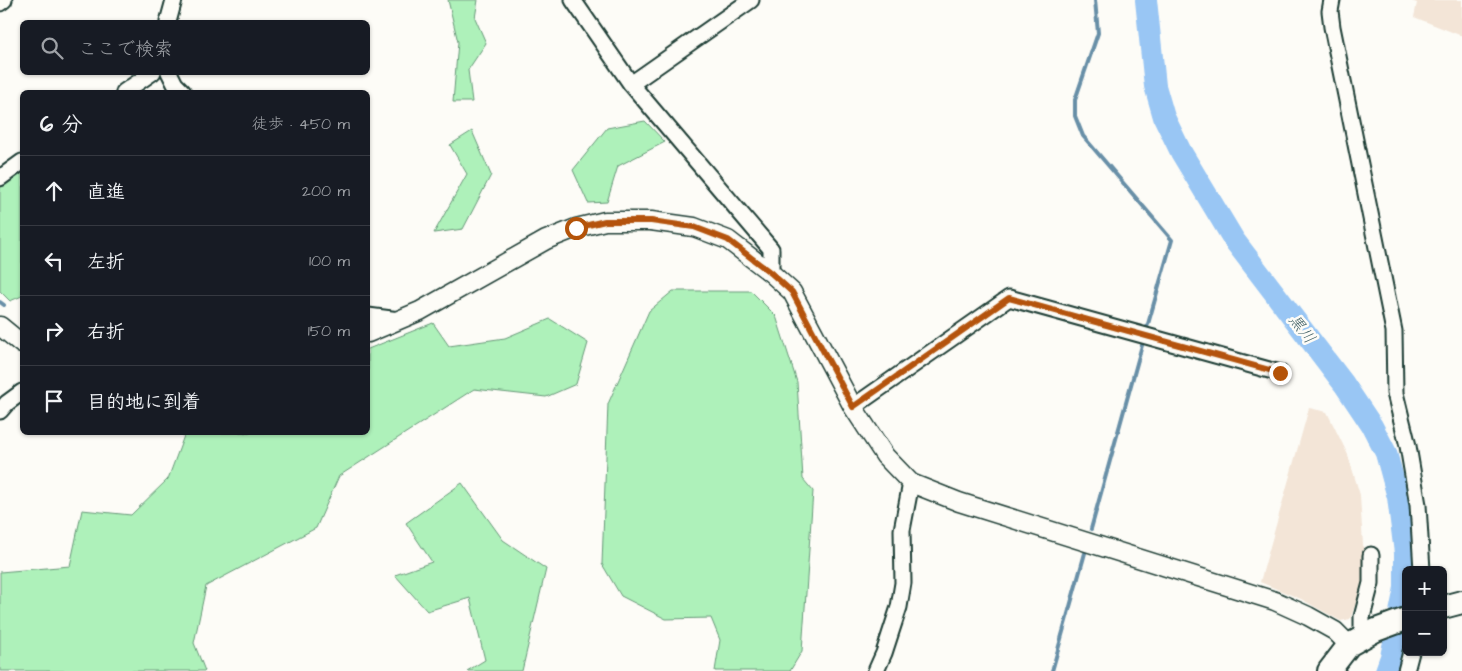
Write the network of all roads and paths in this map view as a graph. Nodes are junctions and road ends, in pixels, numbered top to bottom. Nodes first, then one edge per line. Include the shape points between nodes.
1 (4, 0) edge
2 (174, 0) edge
3 (573, 0) edge
4 (751, 0) edge
5 (1332, 0) edge
6 (0, 3) edge
7 (169, 20) edge
8 (150, 75) edge
9 (170, 75) edge
10 (631, 84) junction
11 (127, 90) edge
12 (181, 90) edge
13 (20, 163) edge
14 (0, 178) edge
15 (771, 273) junction
16 (370, 316) edge
17 (399, 320) junction
18 (0, 326) edge
19 (370, 332) edge
20 (20, 342) edge
21 (1280, 373) dead end
22 (20, 393) edge
23 (853, 407) junction
24 (0, 411) edge
25 (911, 483) junction
26 (1371, 555) dead end
27 (1422, 566) edge
28 (1462, 602) edge
29 (1447, 606) edge
30 (1402, 621) edge
31 (1363, 638) junction
32 (1411, 656) edge
33 (876, 671) edge
34 (1329, 671) edge
35 (1406, 671) edge

1 - 6 street
2 - 7 street
3 - 10 street
4 - 10 street
5 - 27 street via 1332,28 1394,331 1395,393 1418,505
8 - 11 street
9 - 12 street
10 - 15 street via 771,250
13 - 14 street
15 - 17 street via 728,240 694,227 651,221 605,221 546,240
15 - 23 street via 792,292
16 - 17 street
17 - 19 street
18 - 20 street
21 - 23 street via 1009,298
22 - 24 street
23 - 25 street via 885,456
25 - 31 street via 958,502 1274,601 1335,631
25 - 33 street via 902,530 899,607
26 - 31 street via 1371,583 1362,617
28 - 29 main road
30 - 31 main road
31 - 34 main road
32 - 35 street

